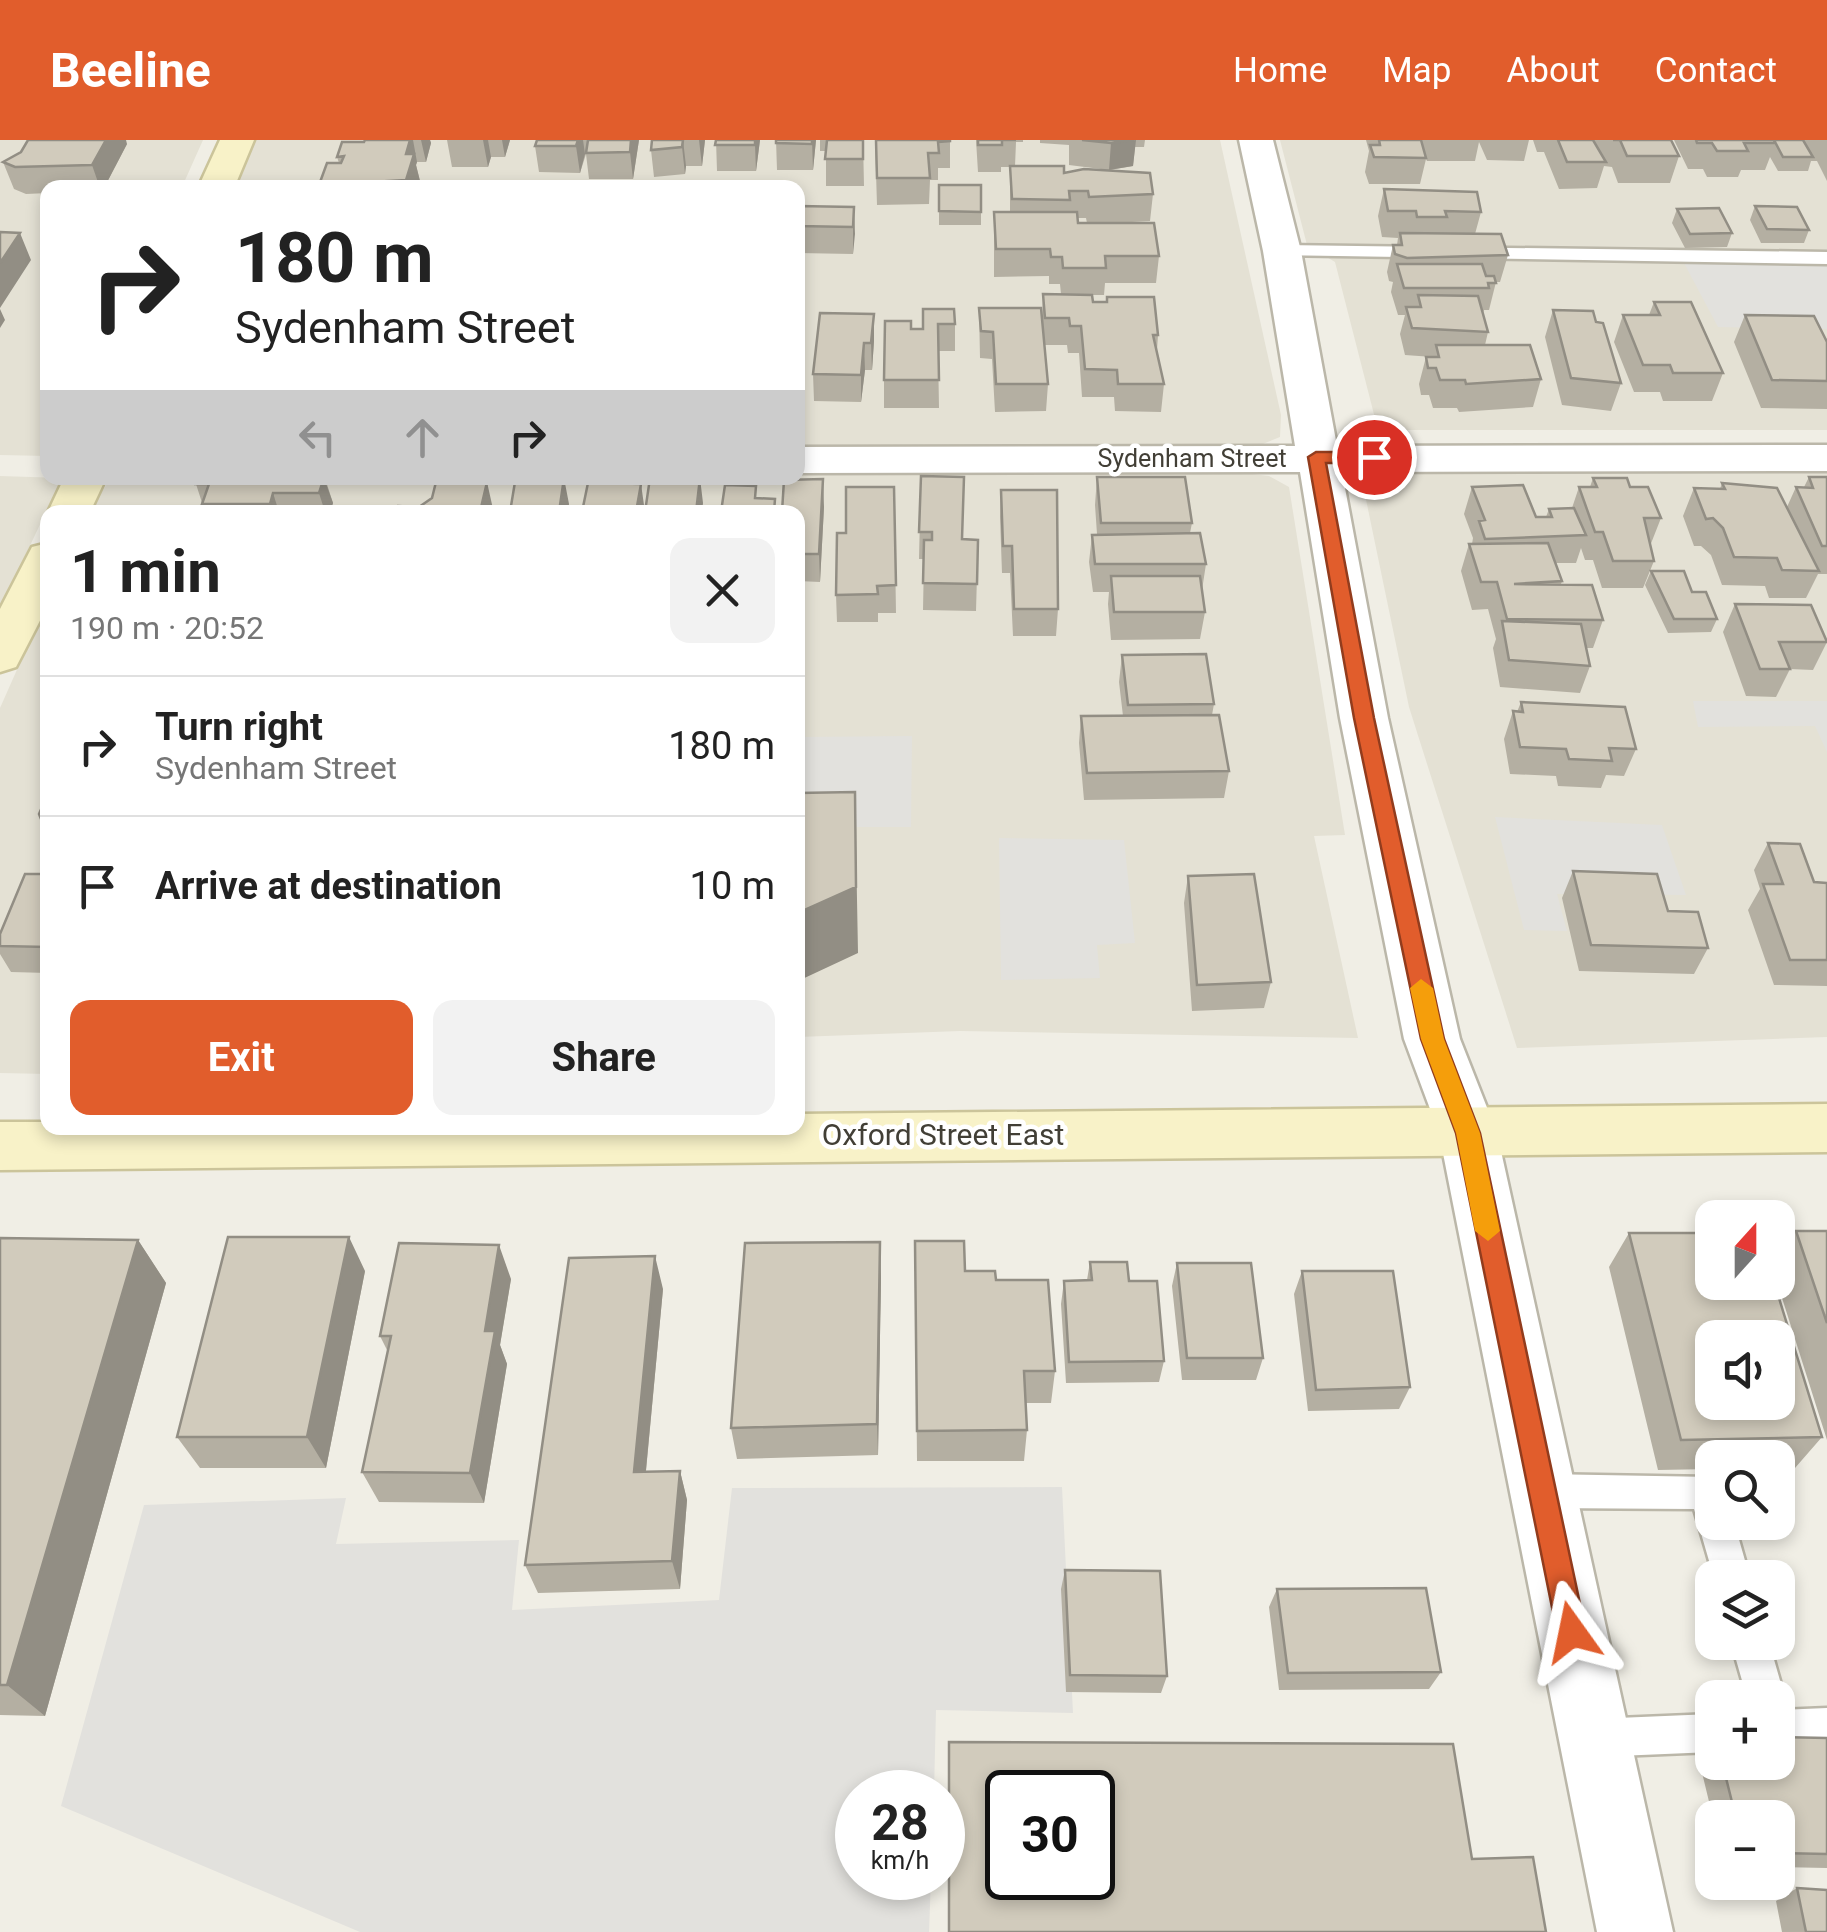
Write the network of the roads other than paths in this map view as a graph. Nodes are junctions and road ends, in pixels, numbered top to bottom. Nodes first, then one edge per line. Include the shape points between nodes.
1 (237, 140) edge
2 (1256, 140) edge
3 (220, 180) edge
4 (1282, 251) junction
5 (1827, 258) edge
6 (1316, 457) junction
7 (1827, 458) edge
8 (805, 460) edge
9 (40, 573) edge
10 (0, 656) edge
11 (1827, 1128) edge
12 (1468, 1133) junction
13 (0, 1146) edge
14 (1542, 1491) junction
15 (1695, 1492) edge
16 (1827, 1727) edge
17 (1795, 1729) edge
18 (1695, 1734) edge
19 (1594, 1738) junction
20 (1635, 1932) edge

1 - 3 main road
2 - 4 street
4 - 5 lane
4 - 6 street
6 - 7 street, Sydenham Street
6 - 8 street, Sydenham Street
6 - 12 street via 1432,1039
9 - 10 main road
11 - 12 main road, Oxford Street East
12 - 13 main road, Oxford Street East
12 - 14 street
14 - 15 lane
14 - 19 street
16 - 17 lane
18 - 19 lane
19 - 20 street

